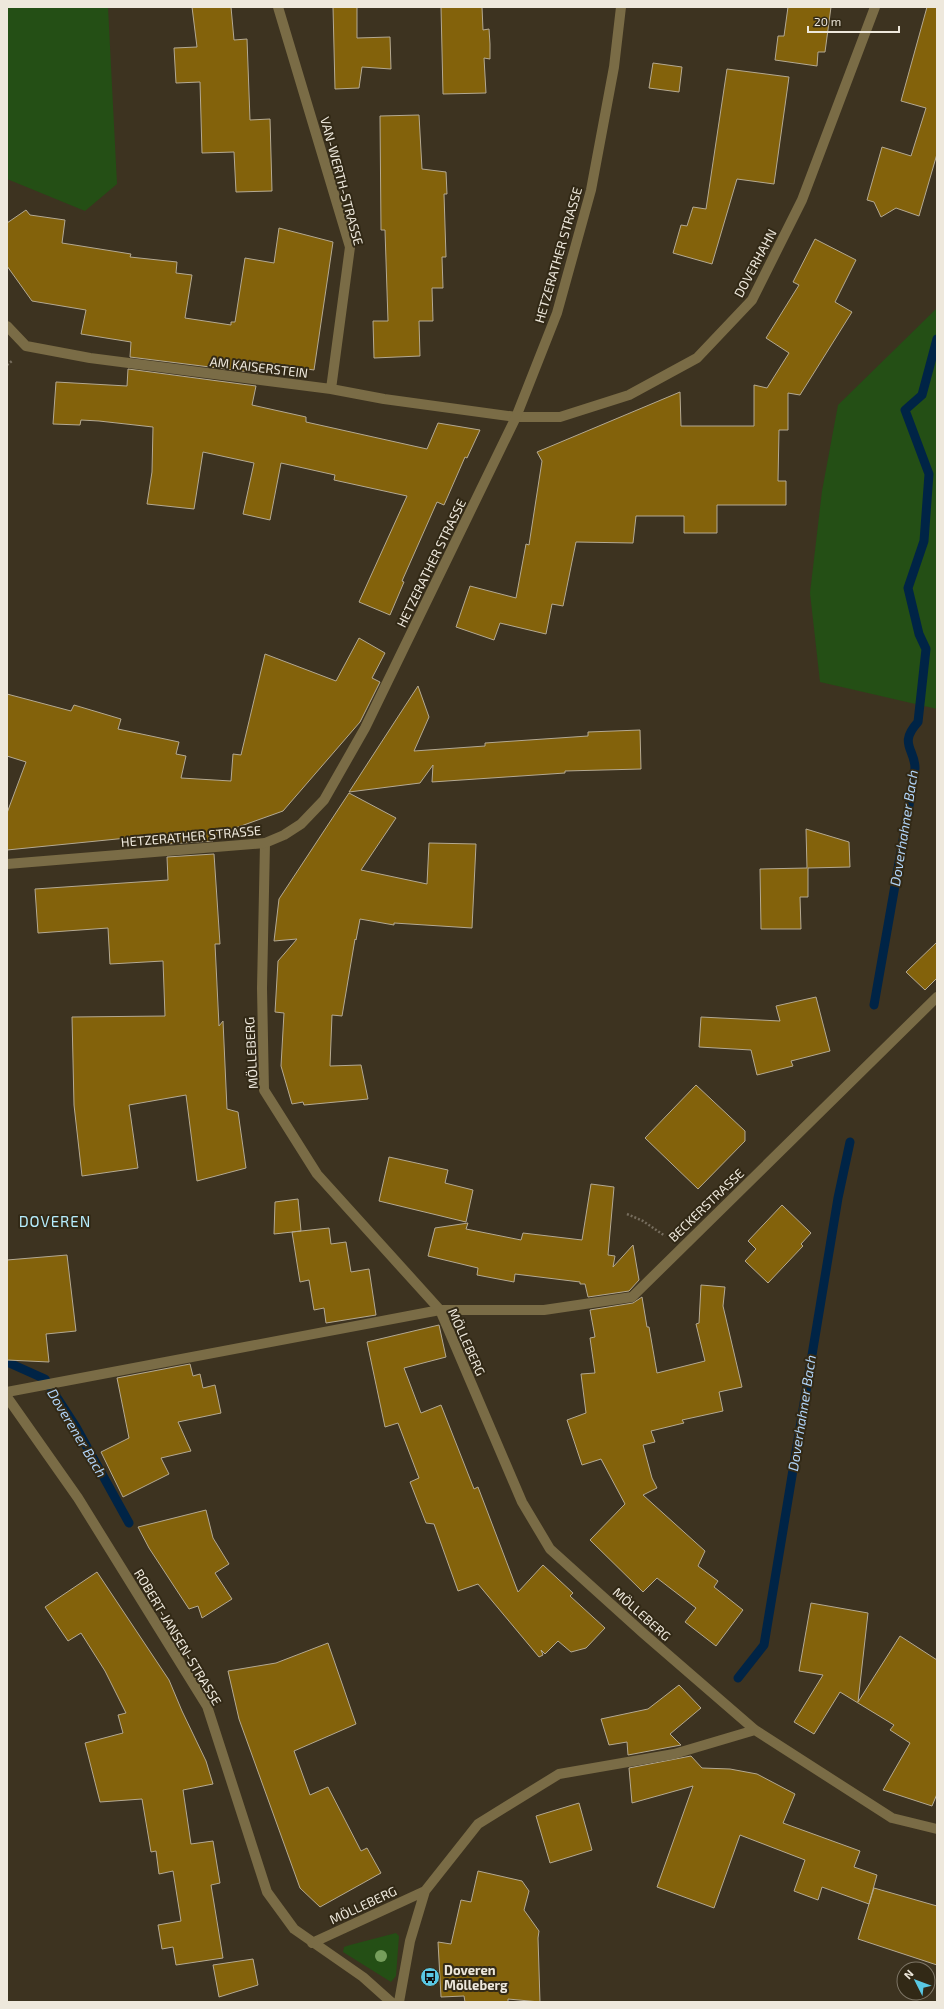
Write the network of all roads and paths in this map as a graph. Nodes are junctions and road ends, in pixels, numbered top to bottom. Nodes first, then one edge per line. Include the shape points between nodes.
1 (278, 7) edge
2 (620, 7) edge
3 (875, 7) edge
4 (7, 326) edge
5 (331, 389) junction
6 (516, 417) junction
7 (265, 843) junction
8 (7, 864) edge
9 (937, 997) edge
10 (627, 1214) dead end
11 (679, 1250) junction
12 (440, 1310) junction
13 (7, 1392) edge
14 (7, 1397) edge
15 (755, 1730) junction
16 (937, 1829) edge
17 (425, 1891) junction
18 (312, 1943) junction
19 (391, 2002) edge
20 (399, 2002) edge

1 - 5 street, VAN-WERTH-STRASSE via 350,247
2 - 6 street, HETZERATHER STRASSE via 614,67 591,190 557,313
3 - 6 street, DOVERHAHN via 802,200 752,300 697,358 629,395 560,417
4 - 5 street, AM KAISERSTEIN via 26,346 90,358
5 - 6 street, AM KAISERSTEIN
6 - 7 street, HETZERATHER STRASSE via 369,721 324,800 301,824
7 - 8 street, HETZERATHER STRASSE
7 - 12 street, MÖLLEBERG via 262,988 264,1090 317,1174
9 - 11 street, BECKERSTRASSE
10 - 11 path via 662,1233
11 - 12 street, BECKERSTRASSE via 632,1297 544,1310
12 - 13 street, BECKERSTRASSE
12 - 15 street, MÖLLEBERG via 522,1502 550,1548
14 - 18 street, ROBERT-JANSEN-STRASSE via 78,1498 207,1706 267,1892 294,1929
15 - 16 street, MÖLLEBERG via 892,1818
15 - 17 street, MÖLLEBERG via 674,1754 559,1774 478,1824
17 - 18 street, MÖLLEBERG
17 - 20 street, MÖLLEBERG via 410,1941
18 - 19 street, ROBERT-JANSEN-STRASSE via 363,1976

